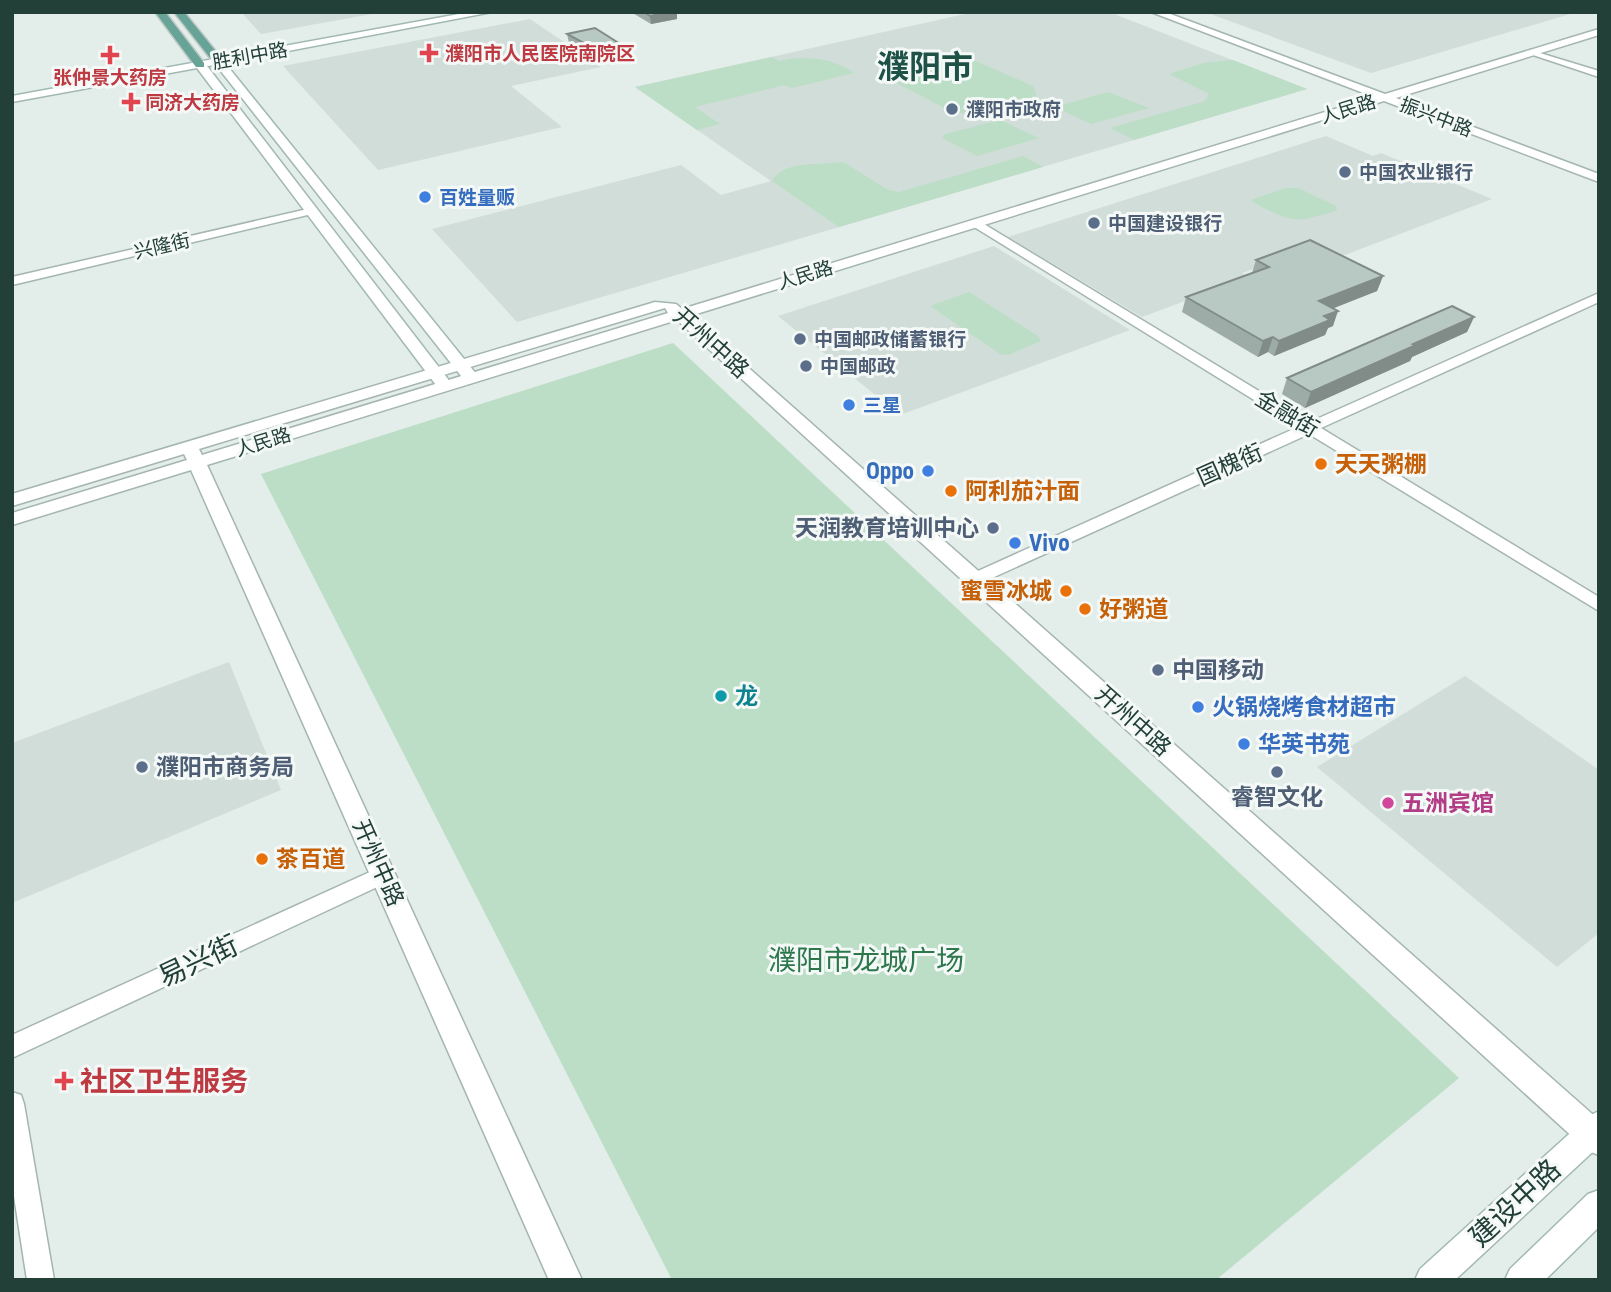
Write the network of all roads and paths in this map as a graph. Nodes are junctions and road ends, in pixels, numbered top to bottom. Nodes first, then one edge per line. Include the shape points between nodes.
1 (160, 12) edge
2 (178, 12) edge
3 (460, 12) edge
4 (487, 12) edge
5 (1156, 12) edge
6 (1169, 12) edge
7 (1599, 22) edge
8 (1599, 32) edge
9 (1533, 52) junction
10 (216, 59) junction
11 (198, 62) junction
12 (1599, 74) edge
13 (12, 93) edge
14 (1381, 93) junction
15 (12, 99) edge
16 (1599, 172) edge
17 (1599, 178) edge
18 (312, 211) junction
19 (975, 223) junction
20 (12, 271) edge
21 (30, 277) junction
22 (12, 281) edge
23 (1599, 297) edge
24 (673, 308) junction
25 (466, 371) junction
26 (440, 379) junction
27 (1311, 429) junction
28 (193, 454) junction
29 (12, 500) edge
30 (12, 519) edge
31 (975, 579) junction
32 (1599, 605) edge
33 (383, 875) junction
34 (12, 1047) edge
35 (12, 1104) edge
36 (1596, 1133) edge
37 (1599, 1205) edge
38 (41, 1280) edge
39 (566, 1280) edge
40 (1431, 1280) edge
41 (1521, 1280) edge

1 - 11 main road
2 - 10 main road
3 - 10 street, 胜利中路
4 - 10 street, 胜利中路
5 - 14 street, 振兴中路
6 - 14 street, 振兴中路
7 - 14 street, 人民路
8 - 9 street, 人民路
9 - 12 street
9 - 14 street, 人民路
10 - 11 street, 胜利中路
10 - 25 street
11 - 13 street, 胜利中路
11 - 15 street, 胜利中路
11 - 18 street
14 - 16 street, 振兴中路
14 - 17 street, 振兴中路
14 - 19 street, 人民路
14 - 24 street, 人民路
18 - 21 street, 兴隆街
18 - 26 street
19 - 24 street, 人民路
19 - 27 street, 金融街
20 - 21 street
21 - 22 street, 兴隆街
23 - 27 street, 国槐街
24 - 25 street, 人民路
24 - 31 street, 开州中路
25 - 26 street, 人民路
26 - 28 street, 人民路
27 - 31 street, 国槐街
27 - 32 street, 金融街
28 - 29 street, 人民路
28 - 30 street, 人民路
28 - 33 street, 开州中路
31 - 36 street, 开州中路
33 - 34 street, 易兴街
33 - 39 street, 开州中路
35 - 38 street
36 - 40 street, 建设中路
37 - 41 street

